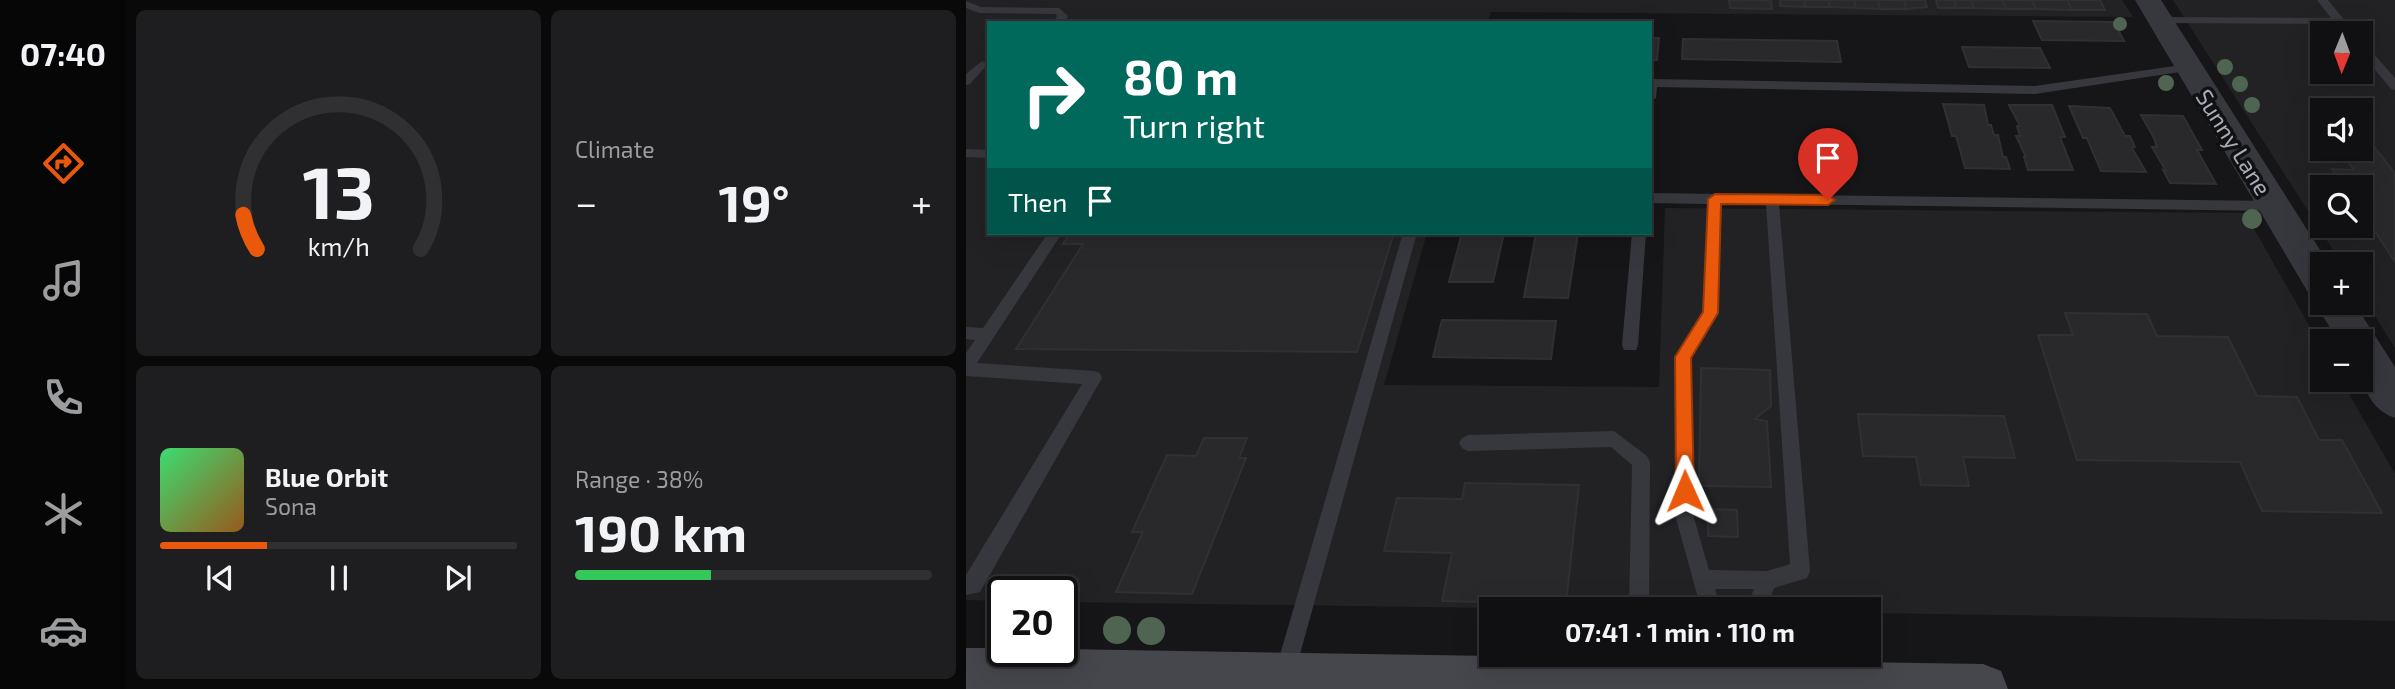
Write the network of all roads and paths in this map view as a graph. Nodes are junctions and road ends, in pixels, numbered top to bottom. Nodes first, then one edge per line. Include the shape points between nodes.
1 (2322, 0) edge
2 (969, 9) edge
3 (2154, 10) edge
4 (1059, 21) edge
5 (2340, 21) joint
6 (2373, 60) edge
7 (966, 63) edge
8 (985, 64) edge
9 (2189, 68) junction
10 (966, 81) edge
11 (1652, 83) edge
12 (2395, 86) edge
13 (966, 153) edge
14 (987, 154) edge
15 (1652, 198) edge
16 (1715, 199) junction
17 (1772, 199) junction
18 (2274, 206) junction
19 (1054, 235) edge
20 (1409, 235) edge
21 (1639, 235) edge
22 (2310, 264) edge
23 (966, 333) edge
24 (987, 334) junction
25 (1630, 345) dead end
26 (2373, 365) edge
27 (966, 367) edge
28 (2395, 401) edge
29 (1468, 443) dead end
30 (1704, 579) junction
31 (1767, 580) junction
32 (966, 585) edge
33 (1639, 597) edge
34 (1708, 597) edge
35 (1761, 597) edge
36 (1710, 667) edge
37 (1752, 667) edge
38 (966, 673) edge
39 (1283, 677) junction
40 (1179, 683) edge
41 (1983, 689) edge

1 - 5 lane
2 - 4 lane via 1059,11 1063,16
3 - 5 lane
3 - 9 street, Sunny Lane
6 - 12 lane
7 - 8 lane
8 - 10 lane
9 - 11 lane via 2035,90
9 - 18 street, Sunny Lane
13 - 14 lane
15 - 16 lane
16 - 17 lane
16 - 30 lane via 1710,313 1683,357 1685,518
17 - 18 lane
17 - 31 lane via 1800,571
18 - 22 street, Sunny Lane
19 - 24 lane
20 - 39 lane
21 - 25 lane
23 - 24 lane
24 - 27 lane
26 - 28 street
27 - 32 lane via 1094,378 973,585
29 - 33 lane via 1614,439 1640,462
30 - 31 lane
30 - 34 lane
31 - 35 lane
36 - 39 main road via 1638,674
37 - 41 main road
38 - 40 main road
39 - 40 main road

